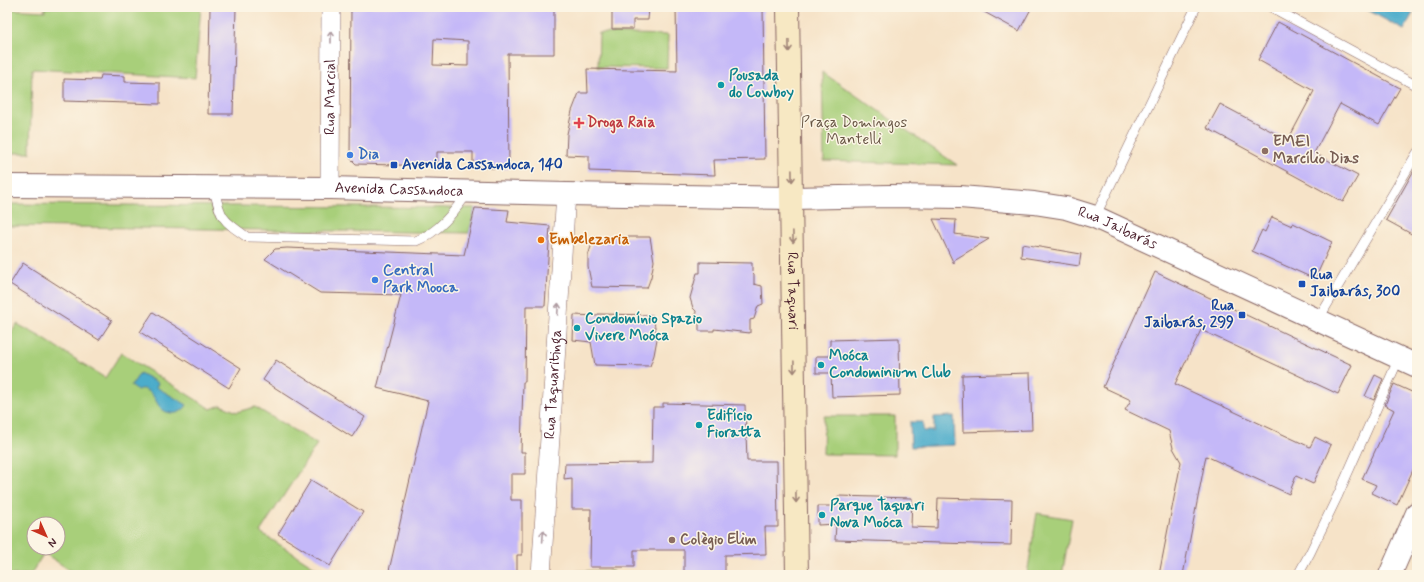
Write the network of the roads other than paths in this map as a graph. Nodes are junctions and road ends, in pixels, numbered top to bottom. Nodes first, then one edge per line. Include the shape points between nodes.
1 (331, 7) edge
2 (788, 7) edge
3 (1196, 7) edge
4 (1271, 7) edge
5 (1417, 86) edge
6 (1417, 154) edge
7 (7, 186) edge
8 (214, 186) junction
9 (330, 188) junction
10 (468, 192) junction
11 (566, 194) junction
12 (792, 198) junction
13 (1095, 217) junction
14 (1318, 320) junction
15 (1408, 362) edge
16 (1417, 513) edge
17 (541, 575) edge
18 (797, 575) edge
19 (1298, 575) edge
20 (1390, 575) edge

9 -> 1 street, Rua Marcial
2 -> 12 main road, Rua Taquari
3 - 13 lane
4 - 5 lane
6 - 14 lane
7 - 8 street, Avenida Cassandoca
8 - 9 street, Avenida Cassandoca
8 - 10 lane via 220,214 228,225 247,237 416,241 426,237 450,216
9 - 10 street, Avenida Cassandoca
10 - 11 street, Avenida Cassandoca
11 - 12 street, Avenida Cassandoca
17 -> 11 street, Rua Taquaritinga
12 - 13 street, Rua Jaibarás via 960,197 1034,203 1066,208
12 -> 18 main road, Rua Taquari
13 - 14 street, Rua Jaibarás
14 - 15 street, Rua Jaibarás
15 - 19 lane
16 - 20 street

